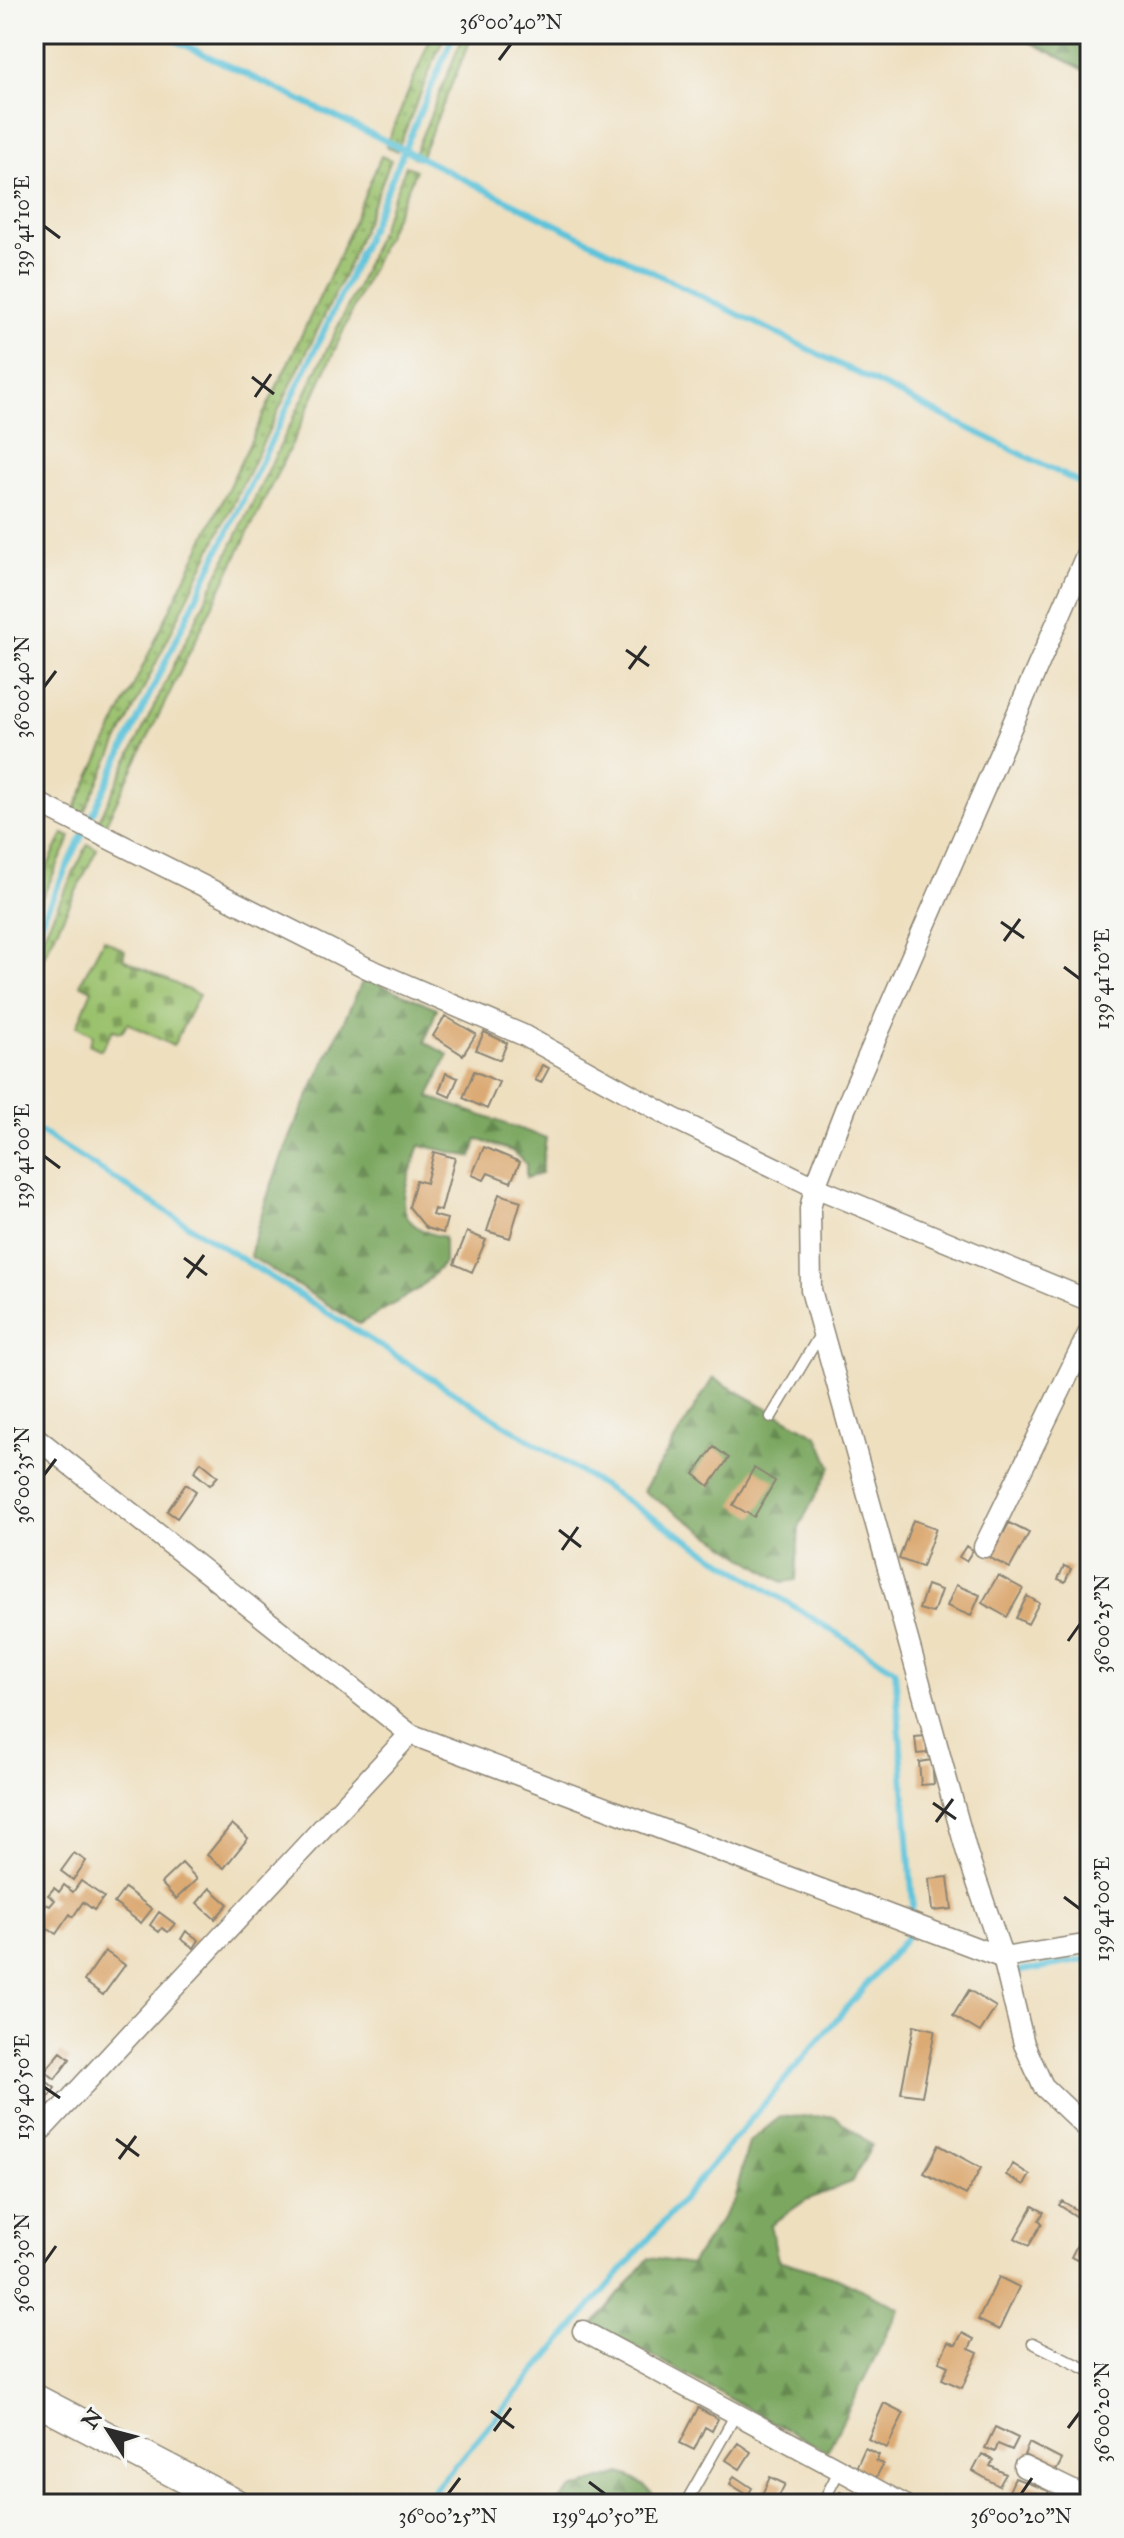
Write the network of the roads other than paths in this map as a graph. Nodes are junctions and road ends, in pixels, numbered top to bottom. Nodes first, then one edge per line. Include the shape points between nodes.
1 (1090, 546) edge
2 (34, 801) edge
3 (815, 1187) junction
4 (1090, 1301) edge
5 (822, 1330) junction
6 (1090, 1330) edge
7 (771, 1417) dead end
8 (34, 1436) edge
9 (984, 1547) dead end
10 (410, 1734) junction
11 (1090, 1944) edge
12 (1003, 1958) junction
13 (1090, 2131) edge
14 (34, 2138) edge
15 (583, 2331) dead end
16 (1033, 2343) dead end
17 (1090, 2371) edge
18 (34, 2399) edge
19 (736, 2414) junction
20 (1024, 2467) dead end
21 (840, 2469) junction
22 (1090, 2499) edge
23 (235, 2504) edge
24 (685, 2504) edge
25 (822, 2504) edge
26 (903, 2504) edge

1 - 3 street
2 - 3 street via 367,968 523,1035 673,1118
3 - 4 street
3 - 5 street via 810,1209 811,1290
5 - 7 lane
5 - 12 street via 967,1853
6 - 9 street
8 - 10 street
10 - 12 street
10 - 14 street
11 - 12 street
12 - 13 street via 1024,2044 1043,2086
15 - 19 street
16 - 17 lane
18 - 23 street
19 - 21 street
19 - 24 lane
20 - 22 street
21 - 25 lane
21 - 26 street

